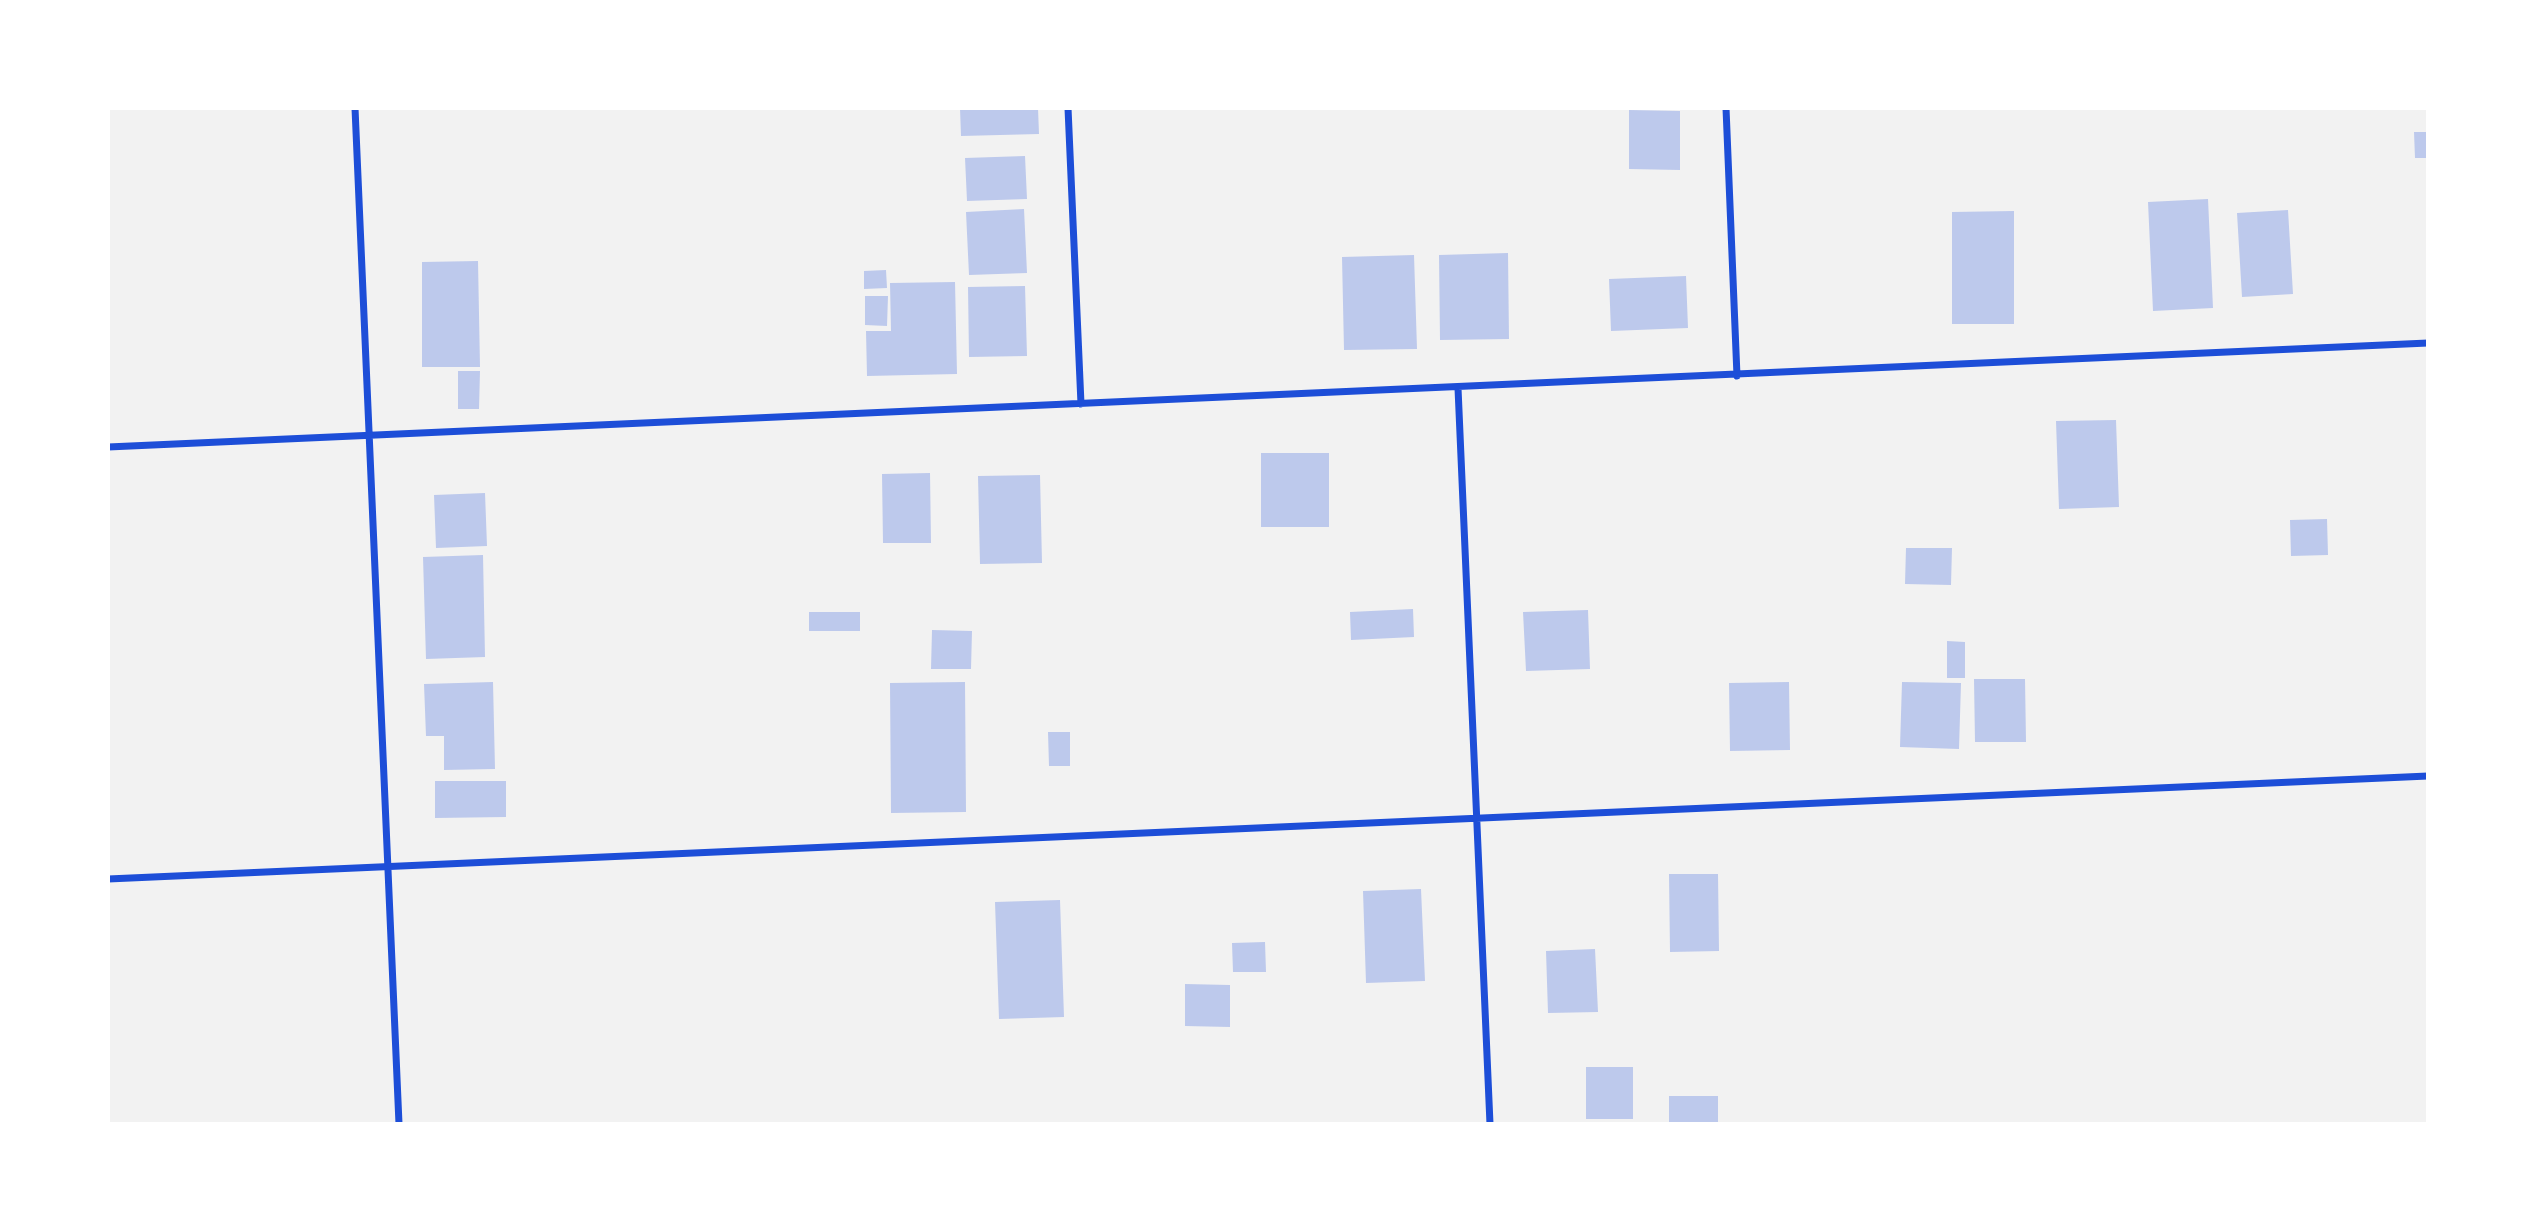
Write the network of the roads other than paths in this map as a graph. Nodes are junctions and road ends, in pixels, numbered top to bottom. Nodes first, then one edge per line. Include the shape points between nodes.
1 (355, 108) edge
2 (1068, 108) edge
3 (1726, 108) edge
4 (2427, 343) edge
5 (1737, 376) junction
6 (1458, 388) junction
7 (1081, 404) junction
8 (369, 436) junction
9 (108, 447) edge
10 (2427, 776) edge
11 (1476, 818) junction
12 (388, 867) junction
13 (108, 879) edge
14 (399, 1124) edge
15 (1490, 1124) edge

1 - 8 street
2 - 7 street
3 - 5 street
4 - 5 street
5 - 6 street
6 - 7 street
6 - 11 street
7 - 8 street
8 - 9 street
8 - 12 street
10 - 11 street
11 - 12 street
11 - 15 street
12 - 13 street
12 - 14 street

